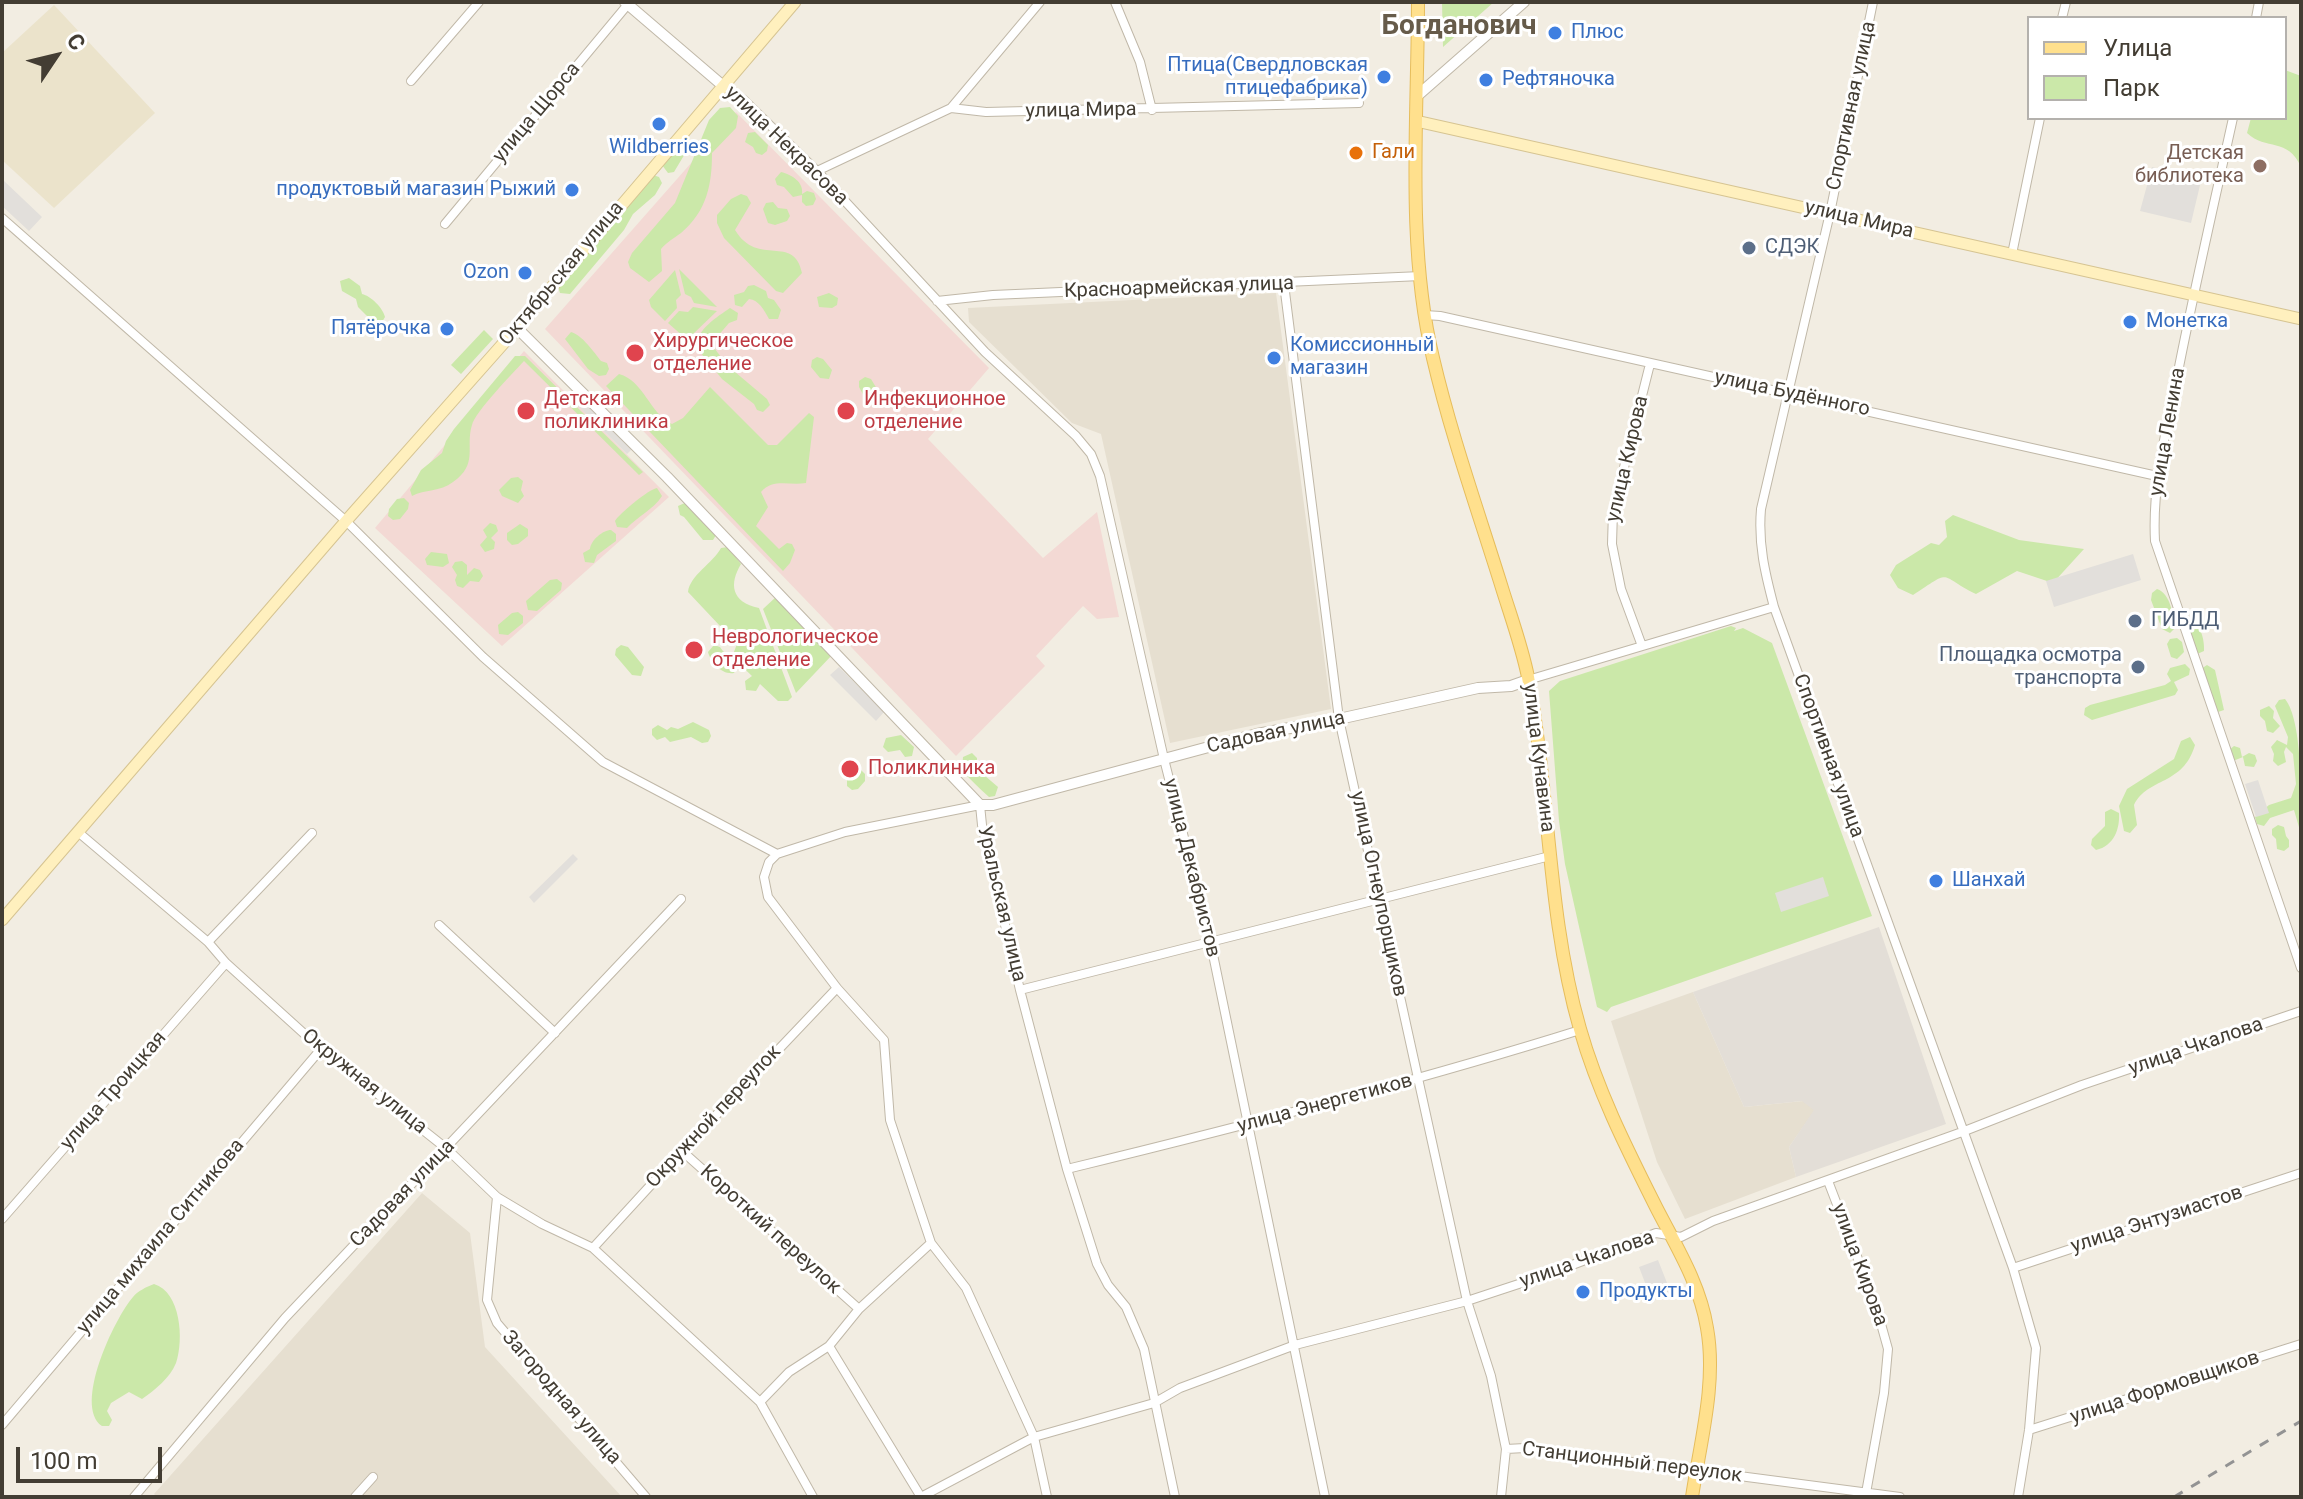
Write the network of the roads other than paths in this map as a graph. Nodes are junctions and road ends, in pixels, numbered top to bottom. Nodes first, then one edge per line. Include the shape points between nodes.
1 (479, 2) edge
2 (795, 2) edge
3 (1040, 2) edge
4 (1115, 2) edge
5 (1418, 2) edge
6 (1524, 2) edge
7 (1873, 2) edge
8 (628, 3) edge
9 (411, 81) dead end
10 (722, 85) junction
11 (1417, 96) junction
12 (1359, 103) dead end
13 (951, 108) junction
14 (1152, 110) junction
15 (2040, 120) edge
16 (2233, 120) edge
17 (1416, 121) junction
18 (817, 171) junction
19 (1830, 213) junction
20 (2, 218) edge
21 (445, 224) dead end
22 (2012, 254) junction
23 (1421, 276) junction
24 (1284, 284) junction
25 (2194, 295) junction
26 (937, 301) junction
27 (1425, 315) junction
28 (2301, 319) edge
29 (517, 328) junction
30 (1650, 364) junction
31 (1788, 392) junction
32 (2157, 476) junction
33 (346, 521) junction
34 (1774, 607) junction
35 (1642, 646) junction
36 (1528, 680) junction
37 (1339, 719) junction
38 (1164, 759) junction
39 (980, 805) junction
40 (78, 832) junction
41 (312, 833) dead end
42 (777, 854) junction
43 (1550, 856) junction
44 (1379, 898) junction
45 (681, 899) dead end
46 (2, 920) edge
47 (439, 925) dead end
48 (1210, 940) junction
49 (208, 942) junction
50 (226, 963) junction
51 (2301, 968) edge
52 (837, 988) junction
53 (1020, 990) junction
54 (2301, 1011) edge
55 (1580, 1030) junction
56 (555, 1033) junction
57 (321, 1049) junction
58 (1417, 1079) junction
59 (1250, 1125) junction
60 (1962, 1132) junction
61 (447, 1149) junction
62 (682, 1151) junction
63 (1067, 1169) junction
64 (2301, 1173) edge
65 (1828, 1181) junction
66 (497, 1197) junction
67 (2, 1219) edge
68 (1671, 1236) junction
69 (931, 1243) junction
70 (593, 1248) junction
71 (2013, 1268) junction
72 (1467, 1301) junction
73 (859, 1309) junction
74 (2301, 1344) edge
75 (1295, 1345) junction
76 (829, 1346) junction
77 (760, 1402) junction
78 (1154, 1403) junction
79 (2, 1425) edge
80 (2029, 1430) junction
81 (1034, 1437) junction
82 (1506, 1449) junction
83 (1696, 1470) junction
84 (373, 1477) dead end
85 (1866, 1493) junction
86 (138, 1496) edge
87 (355, 1497) edge
88 (646, 1497) edge
89 (813, 1497) edge
90 (921, 1497) edge
91 (1047, 1497) edge
92 (1175, 1497) edge
93 (1325, 1497) edge
94 (1501, 1497) edge
95 (1692, 1497) edge
96 (1900, 1497) edge
97 (2018, 1497) edge

1 - 9 street
2 - 10 main road, Октябрьская улица
3 - 13 street
4 - 14 street via 1140,62
5 - 11 main road, улица Кунавина
6 - 11 street
7 - 19 street, Спортивная улица
8 - 10 street, улица Некрасова
8 - 21 street, улица Щорса
10 - 18 street, улица Некрасова
10 - 29 main road, Октябрьская улица
11 - 17 main road, улица Кунавина
12 - 14 street, улица Мира
13 - 14 street, улица Мира
13 - 18 street
15 - 22 street
16 - 25 street, улица Ленина
17 - 19 main road, улица Мира
17 - 23 main road, улица Кунавина
18 - 26 street, улица Некрасова
19 - 22 main road, улица Мира
19 - 31 street, Спортивная улица
20 - 33 street
22 - 25 main road, улица Мира
23 - 24 street, Красноармейская улица
23 - 27 main road, улица Кунавина
24 - 26 street, Красноармейская улица
24 - 37 street, улица Огнеупорщиков
25 - 28 main road, улица Мира
25 - 32 street, улица Ленина
26 - 38 street, улица Декабристов via 1091,454
27 - 30 street, улица Будённого
27 - 36 main road, улица Кунавина via 1432,356
29 - 33 main road, Октябрьская улица
29 - 39 street, Уральская улица
30 - 31 street, улица Будённого
30 - 35 street, улица Кирова via 1613,511 1612,544 1621,589
31 - 32 street, улица Будённого
31 - 34 street, Спортивная улица via 1759,535
32 - 51 street, улица Ленина via 2155,541
33 - 40 main road, Октябрьская улица
33 - 42 street via 483,657 603,762
34 - 35 street, Садовая улица
34 - 60 street, Спортивная улица
35 - 36 street, Садовая улица
36 - 37 street, Садовая улица
36 - 43 main road, улица Кунавина
37 - 38 street, Садовая улица
37 - 44 street, улица Огнеупорщиков
38 - 39 street, Садовая улица
38 - 48 street, улица Декабристов
39 - 42 street, Садовая улица via 845,832
39 - 53 street, Уральская улица
40 - 46 main road, Октябрьская улица
40 - 49 street, Окружная улица
41 - 49 street
42 - 52 street via 764,877 768,897
43 - 44 street
43 - 55 main road, улица Кунавина
44 - 48 street
44 - 58 street, улица Огнеупорщиков
45 - 56 street, Садовая улица
47 - 56 street
48 - 53 street
48 - 59 street, улица Декабристов
49 - 50 street, Окружная улица
50 - 57 street, Окружная улица
50 - 67 street, улица Троицкая
52 - 62 street, Окружной переулок
52 - 69 street via 884,1040 890,1120
53 - 63 street, Уральская улица
54 - 60 street, улица Чкалова
55 - 58 street, улица Энергетиков
55 - 68 main road, улица Кунавина via 1601,1091
56 - 61 street, Садовая улица
57 - 61 street, Окружная улица
57 - 79 street, улица михаила Ситникова
58 - 59 street, улица Энергетиков
58 - 72 street, улица Огнеупорщиков
59 - 63 street, улица Энергетиков
59 - 75 street, улица Декабристов
60 - 65 street, улица Чкалова
60 - 71 street, Спортивная улица
61 - 66 street, Окружная улица
61 - 86 street, Садовая улица via 285,1318
62 - 70 street, Окружной переулок
62 - 73 street, Короткий переулок
63 - 78 street, Уральская улица via 1097,1264 1126,1307 1144,1349
64 - 71 street, улица Энтузиастов
65 - 68 street, улица Чкалова via 1681,1237
65 - 85 street, улица Кирова via 1888,1349
66 - 70 street, Окружная улица
66 - 88 street, Загородная улица via 487,1300 491,1312
68 - 72 street, улица Чкалова via 1656,1233
68 - 83 main road, улица Кунавина via 1702,1303 1708,1331 1710,1362
69 - 73 street
69 - 81 street via 966,1288
70 - 77 street, Окружная улица
71 - 80 street, Спортивная улица via 2036,1348
72 - 75 street, улица Чкалова
72 - 82 street, улица Огнеупорщиков via 1491,1376
73 - 76 street
74 - 80 street, улица Формовщиков
75 - 78 street, улица Чкалова
75 - 93 street, улица Декабристов
76 - 77 street via 789,1372
76 - 90 street
77 - 89 street, Окружная улица
78 - 81 street, улица Чкалова
78 - 92 street, Уральская улица
80 - 97 street, Спортивная улица
81 - 90 street, улица Чкалова
81 - 91 street
82 - 83 street, Станционный переулок
82 - 94 street, улица Огнеупорщиков
83 - 85 street, Станционный переулок
83 - 95 main road, улица Кунавина
84 - 87 street
85 - 96 street, Станционный переулок

